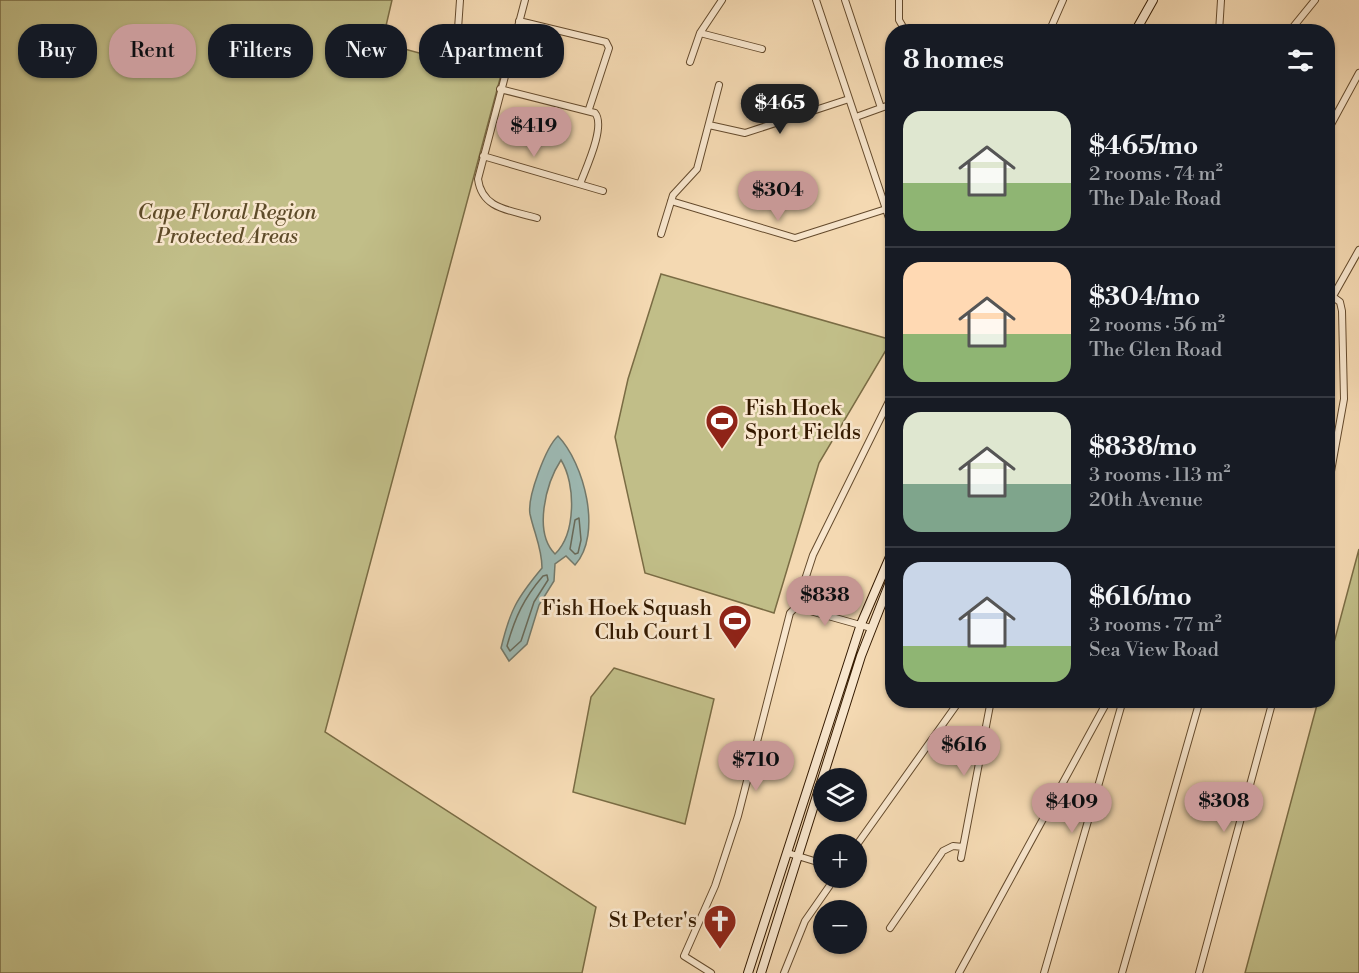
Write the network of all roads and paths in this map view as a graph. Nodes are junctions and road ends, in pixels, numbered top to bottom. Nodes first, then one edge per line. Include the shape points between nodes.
1 (460, 0) edge
2 (525, 0) edge
3 (722, 0) edge
4 (816, 0) edge
5 (845, 0) edge
6 (899, 0) edge
7 (1063, 0) edge
8 (1153, 0) edge
9 (1221, 0) edge
10 (1315, 0) edge
11 (519, 21) junction
12 (458, 24) edge
13 (518, 24) edge
14 (901, 24) edge
15 (1052, 24) edge
16 (1140, 24) edge
17 (1220, 24) edge
18 (1296, 24) edge
19 (700, 33) junction
20 (762, 49) dead end
21 (690, 62) dead end
22 (1359, 74) edge
23 (503, 78) edge
24 (719, 85) dead end
25 (500, 89) junction
26 (849, 99) junction
27 (885, 107) edge
28 (881, 108) junction
29 (589, 109) junction
30 (856, 117) junction
31 (1335, 117) edge
32 (709, 125) junction
33 (483, 156) junction
34 (580, 184) junction
35 (603, 191) dead end
36 (670, 201) junction
37 (885, 206) edge
38 (885, 209) edge
39 (537, 218) dead end
40 (661, 234) dead end
41 (1359, 250) edge
42 (1335, 291) edge
43 (1335, 298) edge
44 (885, 409) edge
45 (1335, 449) edge
46 (885, 568) edge
47 (885, 594) edge
48 (796, 607) junction
49 (861, 624) junction
50 (871, 628) junction
51 (954, 708) edge
52 (990, 708) edge
53 (1104, 708) edge
54 (1121, 708) edge
55 (1198, 708) edge
56 (1271, 708) edge
57 (865, 834) edge
58 (963, 847) junction
59 (788, 853) junction
60 (798, 856) junction
61 (961, 858) dead end
62 (813, 861) edge
63 (828, 888) edge
64 (890, 928) dead end
65 (711, 973) edge
66 (748, 973) edge
67 (762, 973) edge
68 (784, 973) edge
69 (959, 973) edge
70 (1044, 973) edge
71 (1122, 973) edge
72 (1199, 973) edge

1 - 12 street
2 - 11 street
3 - 19 street
4 - 26 street
5 - 28 street
6 - 14 street
7 - 15 street
8 - 16 main road
9 - 17 street
10 - 18 street
11 - 13 street
11 - 29 street via 606,42 609,48
19 - 20 street
19 - 21 street
22 - 31 street
23 - 25 street
24 - 32 street
25 - 29 street
25 - 33 street
26 - 30 street
26 - 32 street via 746,133
27 - 28 street
28 - 30 street
29 - 34 street via 599,117 599,127
30 - 37 street
32 - 36 street via 696,169
33 - 34 street
33 - 39 street via 478,179 486,200
34 - 35 street
36 - 38 street via 795,238
36 - 40 street
41 - 42 street
43 - 45 street via 1342,310 1344,399
44 - 48 street via 813,555
46 - 49 main road
47 - 50 main road
48 - 49 street
48 - 65 street via 790,613 723,863 684,956
49 - 50 street
49 - 59 main road
50 - 60 main road
51 - 57 street
52 - 58 street
53 - 69 street
54 - 70 street
55 - 71 street
56 - 72 street
58 - 61 street
58 - 64 street via 953,846 944,851
59 - 60 street
59 - 66 main road
60 - 62 street
60 - 67 main road
63 - 68 street via 805,921

